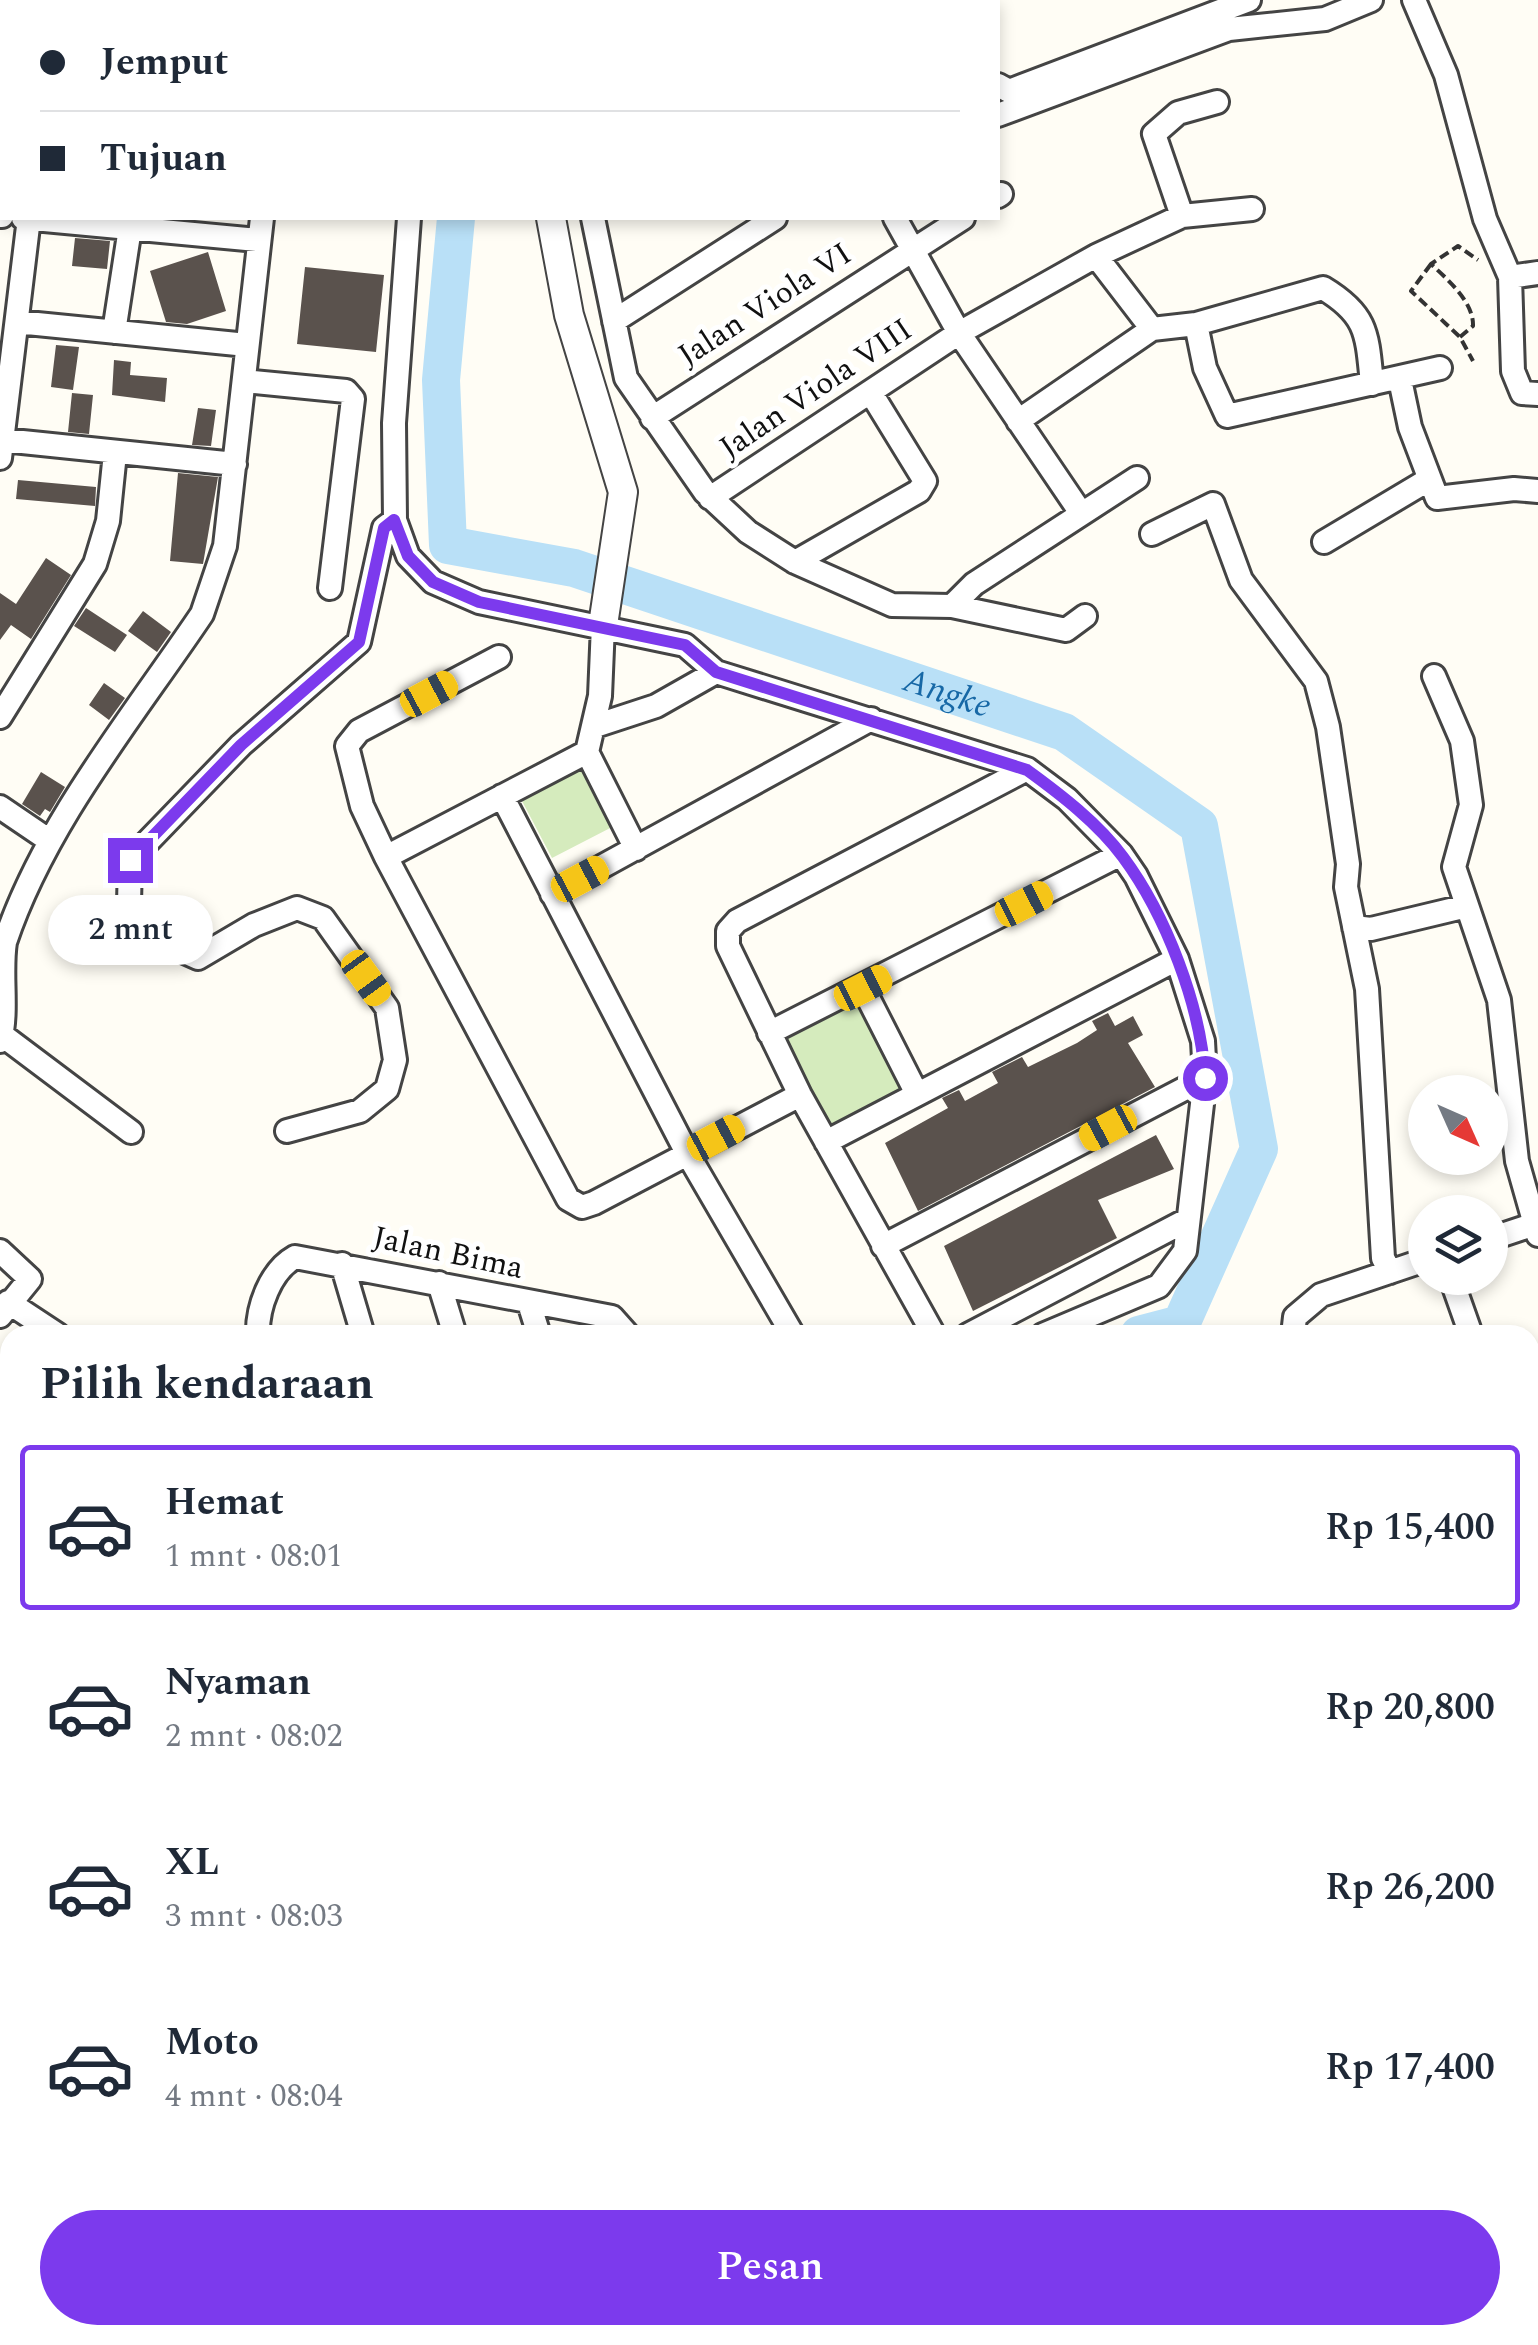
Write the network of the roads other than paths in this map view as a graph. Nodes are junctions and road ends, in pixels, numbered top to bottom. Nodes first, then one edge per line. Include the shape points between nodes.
1 (1249, 0) edge
2 (1371, 0) edge
3 (1414, 0) edge
4 (1002, 88) edge
5 (1217, 102) dead end
6 (1000, 114) edge
7 (1252, 209) dead end
8 (1182, 216) junction
9 (27, 220) edge
10 (48, 220) edge
11 (409, 220) edge
12 (551, 220) edge
13 (597, 220) edge
14 (772, 220) edge
15 (896, 220) edge
16 (959, 220) edge
17 (130, 228) junction
18 (260, 229) edge
19 (914, 248) junction
20 (1096, 256) junction
21 (1538, 273) edge
22 (1510, 284) junction
23 (614, 321) junction
24 (17, 322) junction
25 (1196, 324) junction
26 (1152, 330) junction
27 (114, 332) junction
28 (958, 333) junction
29 (247, 345) junction
30 (1440, 368) dead end
31 (244, 381) junction
32 (1372, 384) junction
33 (1402, 389) dead end
34 (871, 393) junction
35 (1538, 394) edge
36 (652, 418) junction
37 (1018, 420) junction
38 (2, 449) edge
39 (115, 453) junction
40 (235, 464) junction
41 (1137, 478) dead end
42 (1428, 480) junction
43 (1538, 491) edge
44 (710, 498) junction
45 (1081, 513) junction
46 (394, 520) junction
47 (1152, 534) dead end
48 (1324, 542) dead end
49 (795, 562) junction
50 (330, 588) dead end
51 (952, 606) junction
52 (1085, 616) dead end
53 (604, 619) junction
54 (498, 658) dead end
55 (716, 672) junction
56 (1434, 676) dead end
57 (0, 717) edge
58 (871, 719) junction
59 (594, 726) junction
60 (587, 752) junction
61 (1027, 770) junction
62 (502, 796) junction
63 (0, 807) edge
64 (50, 841) junction
65 (636, 849) junction
66 (1122, 854) junction
67 (386, 857) junction
68 (552, 894) junction
69 (1467, 906) junction
70 (1354, 927) junction
71 (2, 947) edge
72 (1177, 959) junction
73 (863, 988) junction
74 (768, 1033) junction
75 (1, 1038) edge
76 (1205, 1078) junction
77 (916, 1092) junction
78 (800, 1094) junction
79 (288, 1131) dead end
80 (130, 1132) dead end
81 (826, 1142) junction
82 (688, 1153) junction
83 (1187, 1220) junction
84 (1537, 1227) edge
85 (1508, 1234) edge
86 (883, 1246) junction
87 (0, 1251) edge
88 (342, 1264) junction
89 (1408, 1266) edge
90 (1390, 1272) junction
91 (439, 1283) junction
92 (1457, 1295) edge
93 (529, 1303) junction
94 (4, 1309) edge
95 (37, 1325) edge
96 (259, 1325) edge
97 (360, 1325) edge
98 (452, 1325) edge
99 (536, 1325) edge
100 (613, 1325) edge
101 (787, 1325) edge
102 (928, 1325) edge
103 (987, 1325) edge
104 (1066, 1325) edge
105 (1294, 1325) edge
106 (1468, 1325) edge

1 - 4 street
2 - 6 street via 1325,19 1228,30
3 - 22 street via 1446,74
5 - 8 street via 1178,112 1154,134
7 - 8 street, Jalan Viola VIII
8 - 20 street, Jalan Viola VIII
9 - 24 street
10 - 17 street
11 - 46 street
12 - 53 street via 569,316 623,492
13 - 23 street
14 - 23 street
15 - 19 street
16 - 19 street, Jalan Viola VI
17 - 18 street
17 - 27 street
18 - 29 street
19 - 28 street
19 - 36 street, Jalan Viola VI
20 - 26 street
20 - 28 street, Jalan Viola VIII
21 - 22 street
22 - 35 street via 1512,371 1522,393
23 - 36 street via 626,378
24 - 27 street
24 - 38 street
25 - 26 street
25 - 32 street via 1205,368 1227,416
25 - 32 street via 1323,288 1351,304 1367,338
26 - 37 street
27 - 29 street
28 - 34 street, Jalan Viola VIII
28 - 37 street
29 - 31 street
30 - 32 street
31 - 40 street
31 - 50 street via 346,391 353,398
33 - 42 street
34 - 44 street, Jalan Viola VIII
34 - 49 street via 925,482
36 - 44 street
37 - 45 street
38 - 39 street
39 - 40 street
39 - 57 street via 108,521 95,564
40 - 64 street via 225,546 202,614
41 - 45 street
42 - 43 street via 1439,499
42 - 48 street
44 - 49 street
45 - 51 street
46 - 53 street via 408,556 433,582 479,602
46 - 79 street via 384,528 359,642 241,745 130,860 130,904 169,945 198,958 297,908 323,918 387,1008 395,1060 387,1089 360,1111
47 - 70 street via 1214,504 1241,580 1316,681
49 - 51 street via 892,605
51 - 52 street via 1066,630
53 - 55 street via 685,645
53 - 59 street
54 - 67 street via 349,739 362,806
55 - 58 street
55 - 59 street via 656,706
56 - 69 street via 1462,741 1472,805 1454,867
58 - 61 street
58 - 65 street
59 - 60 street
60 - 62 street
60 - 65 street
61 - 66 street
61 - 74 street via 737,921 728,931 728,946
62 - 67 street
62 - 68 street
63 - 64 street
64 - 71 street
65 - 68 street
66 - 72 street
66 - 73 street
67 - 82 street via 568,1199 582,1207 594,1204
68 - 82 street
69 - 70 street via 1371,929
69 - 84 street via 1499,1000 1517,1161
70 - 90 street via 1367,988 1383,1258
71 - 75 street
72 - 76 street via 1203,1041
72 - 77 street
73 - 74 street
73 - 77 street
74 - 78 street
75 - 80 street
76 - 83 street
76 - 86 street
77 - 81 street
78 - 81 street
78 - 82 street
81 - 86 street
82 - 101 street
83 - 103 street
83 - 104 street via 1185,1251 1158,1286
84 - 85 street
86 - 102 street
87 - 94 street via 30,1280
88 - 91 street, Jalan Bima
88 - 96 street, Jalan Bima via 295,1258 282,1264
88 - 97 street
89 - 90 street
90 - 105 street via 1306,1304
91 - 93 street, Jalan Bima
91 - 98 street
92 - 106 street
93 - 99 street
93 - 100 street, Jalan Bima
94 - 95 street

